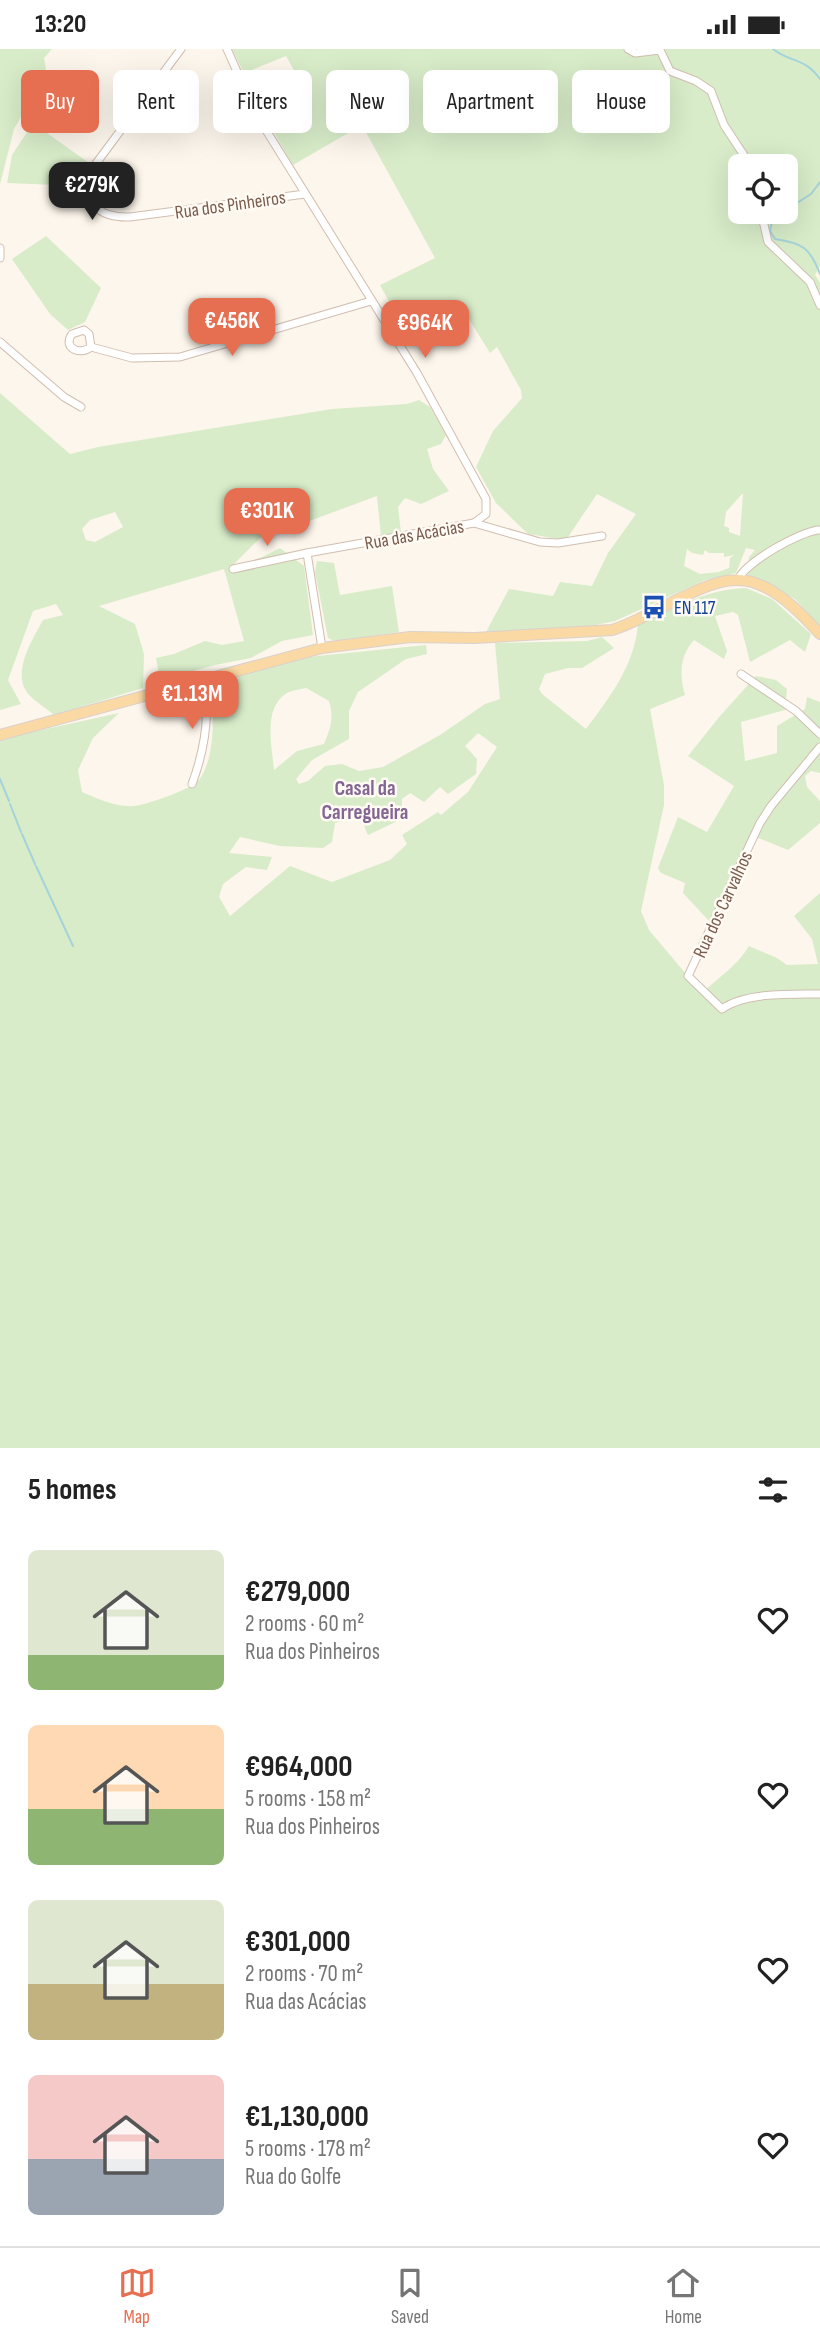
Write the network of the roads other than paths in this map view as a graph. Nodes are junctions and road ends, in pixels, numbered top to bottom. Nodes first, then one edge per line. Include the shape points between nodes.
1 (181, 49) edge
2 (227, 49) edge
3 (628, 49) edge
4 (743, 154) edge
5 (305, 194) junction
6 (764, 224) edge
7 (0, 248) edge
8 (0, 258) edge
9 (371, 301) junction
10 (820, 305) edge
11 (0, 342) edge
12 (91, 347) dead end
13 (80, 407) dead end
14 (474, 523) junction
15 (820, 530) edge
16 (602, 536) dead end
17 (307, 553) junction
18 (233, 569) dead end
19 (738, 580) junction
20 (820, 634) edge
21 (321, 648) junction
22 (741, 674) dead end
23 (203, 679) junction
24 (820, 734) edge
25 (0, 735) edge
26 (820, 747) edge
27 (192, 784) dead end
28 (820, 994) edge

1 - 5 street, Rua dos Pinheiros via 89,173 87,187 96,208 116,218
2 - 5 street, Rua dos Pinheiros via 256,114
3 - 4 street via 635,53 660,50 670,71 711,91 724,125
5 - 9 street, Rua dos Pinheiros
6 - 10 street via 768,242 810,282
7 - 8 street
9 - 12 street via 180,357 132,358
9 - 14 street, Rua dos Pinheiros via 417,373 486,499 486,514
11 - 13 street
14 - 16 street, Rua das Acácias via 540,542
14 - 17 street, Rua das Acácias
15 - 19 street via 797,536 740,573
17 - 18 street, Rua das Acácias
17 - 21 street
19 - 20 main road via 779,595
19 - 21 main road via 707,587 608,630 486,638 410,637
21 - 23 main road
22 - 24 street via 796,711
23 - 25 main road
23 - 27 street via 205,744
26 - 28 street, Rua dos Carvalhos via 760,823 688,976 722,1009 743,1000

